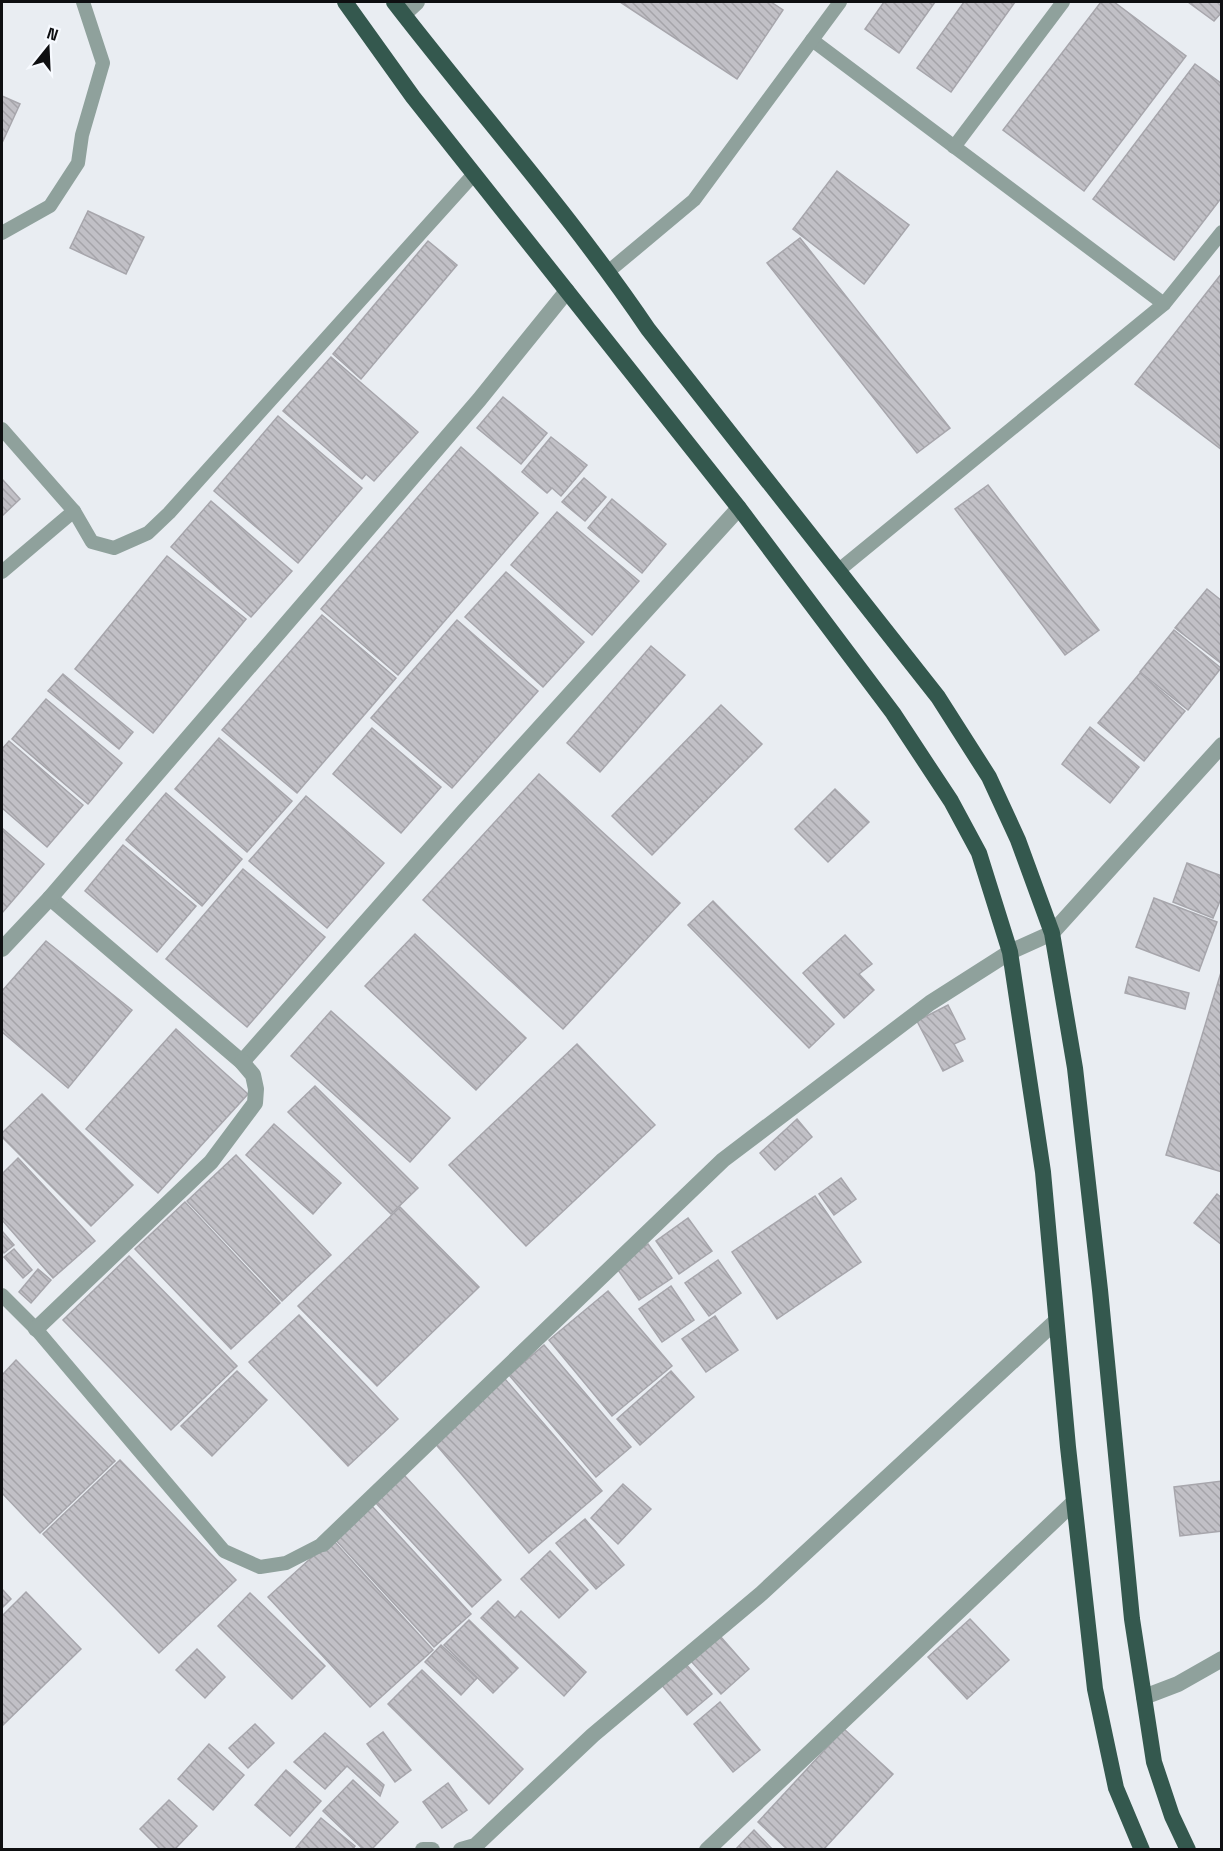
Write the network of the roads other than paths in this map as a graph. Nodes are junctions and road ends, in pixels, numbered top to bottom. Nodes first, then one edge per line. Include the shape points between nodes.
1 (83, 2) edge
2 (345, 2) edge
3 (417, 2) edge
4 (840, 2) edge
5 (1063, 2) edge
6 (399, 8) edge
7 (812, 40) junction
8 (954, 147) junction
9 (474, 174) junction
10 (1221, 232) edge
11 (2, 233) edge
12 (609, 271) junction
13 (567, 291) junction
14 (1164, 304) junction
15 (2, 429) edge
16 (739, 508) junction
17 (74, 511) junction
18 (838, 570) junction
19 (2, 572) edge
20 (1221, 745) edge
21 (50, 898) junction
22 (1052, 933) junction
23 (2, 949) edge
24 (1010, 952) junction
25 (242, 1062) junction
26 (2, 1295) edge
27 (1056, 1321) junction
28 (36, 1329) junction
29 (1074, 1502) junction
30 (323, 1544) joint
31 (1221, 1659) edge
32 (1144, 1697) junction
33 (423, 1850) edge
34 (432, 1850) edge
35 (461, 1850) edge
36 (707, 1850) edge
37 (1142, 1850) edge
38 (1188, 1850) edge

1 - 11 lane via 103,63 78,163 50,206
2 - 9 highway
3 - 6 street
4 - 7 lane
5 - 8 lane
6 - 12 highway
7 - 8 lane
7 - 12 lane via 694,200
8 - 14 lane
9 - 13 highway
9 - 17 lane via 148,533 114,548 92,542
10 - 14 lane
12 - 18 highway via 648,329
13 - 16 highway
13 - 21 street via 479,400
14 - 18 lane
15 - 17 lane
16 - 24 highway via 893,712 951,801 979,853
16 - 25 street
17 - 19 lane
18 - 22 highway via 938,697 989,777 1018,840
20 - 22 street
21 - 23 street
21 - 25 street
22 - 24 street
22 - 32 highway via 1075,1068 1132,1619
24 - 27 highway via 1043,1172
24 - 30 street via 930,1003 723,1160
25 - 28 street via 253,1075 255,1102 211,1162
26 - 28 lane
27 - 29 highway
27 - 35 street via 762,1593 593,1735 475,1846
28 - 30 lane via 225,1551 260,1567 286,1563
29 - 36 street
29 - 37 highway via 1095,1689 1116,1788
31 - 32 street via 1178,1684
32 - 38 highway via 1154,1762
33 - 34 street

